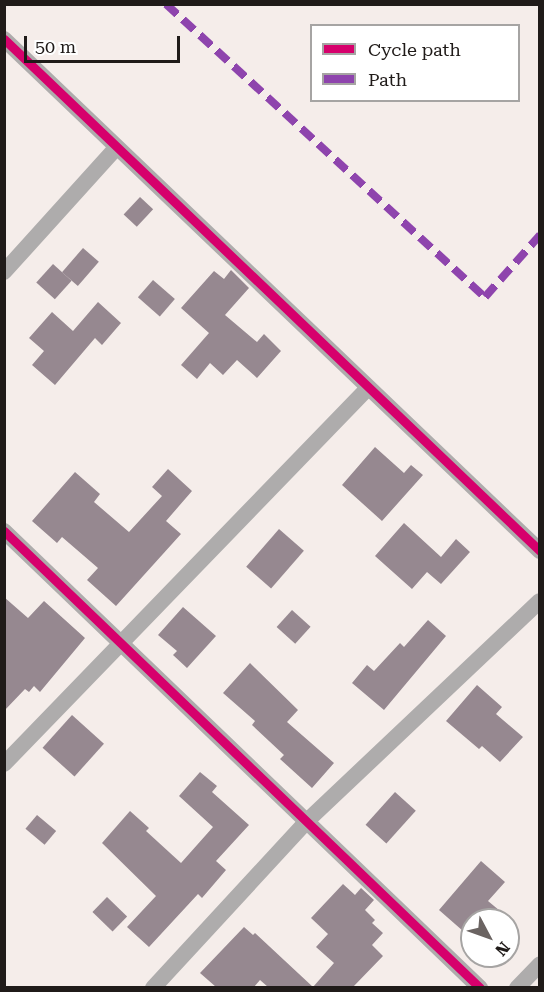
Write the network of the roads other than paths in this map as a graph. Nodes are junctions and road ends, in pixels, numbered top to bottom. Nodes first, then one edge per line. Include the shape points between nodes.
1 (4, 39) edge
2 (116, 148) junction
3 (4, 272) edge
4 (368, 388) junction
5 (4, 531) edge
6 (540, 551) edge
7 (540, 601) edge
8 (120, 642) junction
9 (4, 764) edge
10 (307, 821) junction
11 (540, 964) edge
12 (524, 985) edge
13 (153, 987) edge
14 (480, 987) edge

1 - 2 street
2 - 3 street
2 - 4 street
4 - 6 street
4 - 8 street
5 - 8 street
7 - 10 street
8 - 9 street
8 - 10 street
10 - 13 street
10 - 14 street
11 - 12 street

